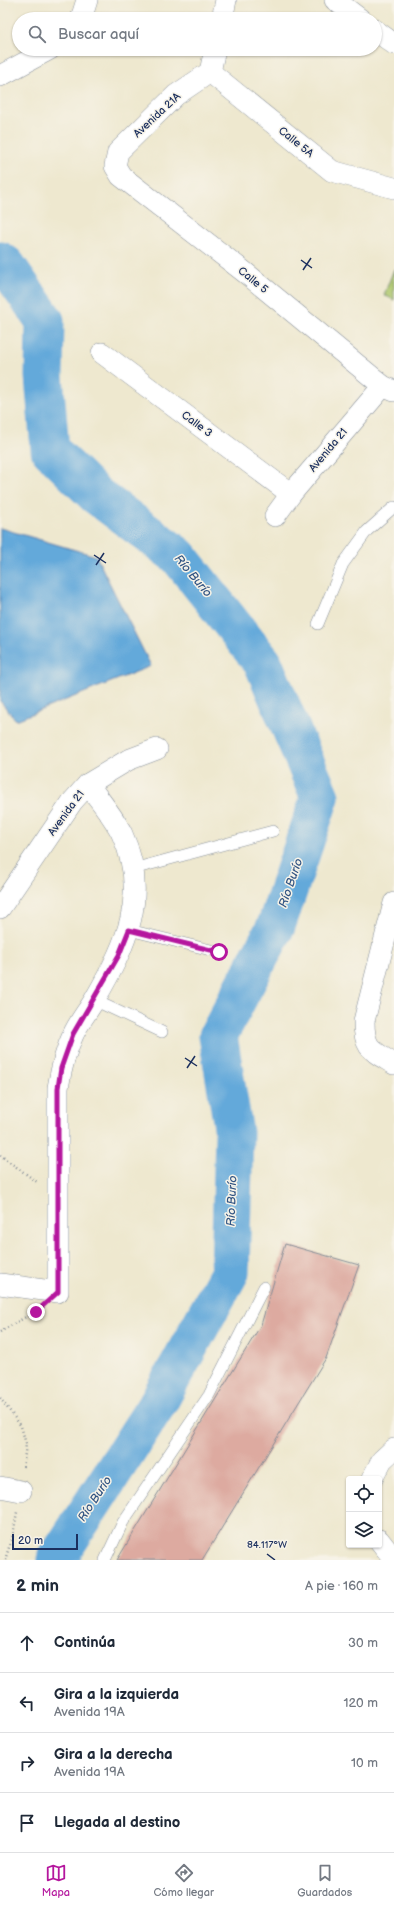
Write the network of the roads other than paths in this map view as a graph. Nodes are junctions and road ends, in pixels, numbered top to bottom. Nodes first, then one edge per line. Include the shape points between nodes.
1 (87, 0) edge
2 (226, 0) edge
3 (335, 0) edge
4 (83, 12) edge
5 (223, 12) edge
6 (351, 12) edge
7 (382, 35) edge
8 (394, 44) edge
9 (37, 56) edge
10 (213, 56) edge
11 (210, 72) junction
12 (0, 76) edge
13 (115, 166) joint
14 (394, 188) edge
15 (102, 353) dead end
16 (388, 388) edge
17 (291, 494) junction
18 (394, 507) edge
19 (275, 516) dead end
20 (318, 624) dead end
21 (158, 749) dead end
22 (88, 784) junction
23 (273, 831) dead end
24 (133, 869) junction
25 (394, 903) edge
26 (0, 908) edge
27 (129, 930) junction
28 (219, 952) dead end
29 (94, 1000) junction
30 (162, 1032) dead end
31 (394, 1064) edge
32 (0, 1284) edge
33 (264, 1287) dead end
34 (394, 1449) edge
35 (374, 1476) edge
36 (0, 1488) edge
37 (21, 1491) dead end
38 (382, 1544) edge
39 (394, 1556) edge
40 (105, 1560) edge

1 - 4 street
2 - 5 street
3 - 6 street
7 - 8 street
9 - 12 street
10 - 11 street
11 - 13 street, Avenida 21A via 176,95 118,152
11 - 14 street, Calle 5A via 332,171
13 - 16 street, Calle 5 via 121,176
15 - 17 street, Calle 3
16 - 17 street, Avenida 21
17 - 19 street, Avenida 21
18 - 20 lane via 367,531 343,564
21 - 22 street, Avenida 21 via 128,760
22 - 24 street via 122,834
22 - 26 street, Avenida 21 via 72,802
23 - 24 lane
24 - 27 street via 135,900
25 - 31 street via 364,1021 364,1035 368,1047
27 - 28 lane
27 - 29 street via 119,955
29 - 30 lane
29 - 32 street via 73,1034 58,1088 58,1292
33 - 40 lane via 209,1395 123,1522
34 - 35 street via 382,1460
36 - 37 street
38 - 39 street

